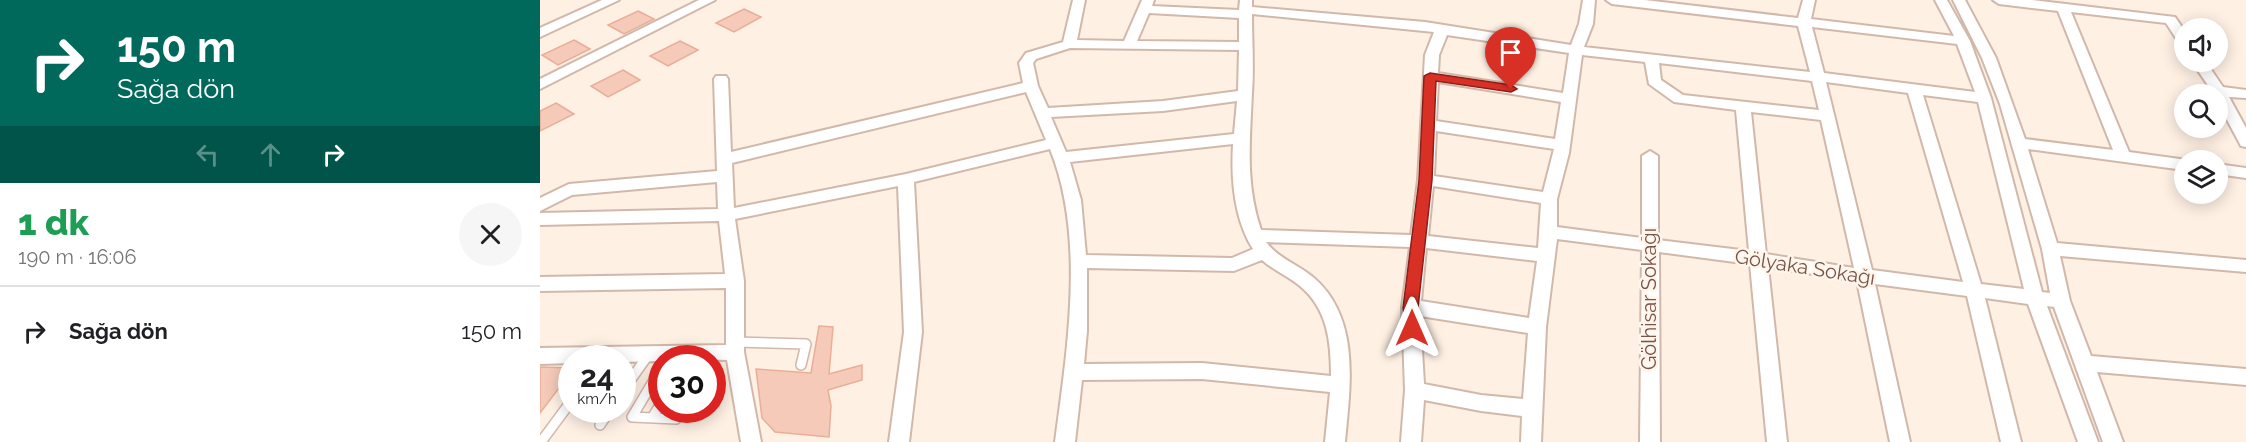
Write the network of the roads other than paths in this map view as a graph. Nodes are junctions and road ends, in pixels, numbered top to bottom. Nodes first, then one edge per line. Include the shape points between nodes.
1 (613, 0) edge
2 (709, 0) edge
3 (1079, 0) edge
4 (1589, 0) edge
5 (1612, 0) edge
6 (1809, 0) edge
7 (1941, 0) edge
8 (1959, 0) edge
9 (1999, 0) edge
10 (1146, 5) edge
11 (1246, 8) edge
12 (2063, 8) junction
13 (1804, 22) junction
14 (2174, 26) edge
15 (1442, 30) junction
16 (540, 33) edge
17 (1963, 40) junction
18 (1129, 44) junction
19 (1069, 45) junction
20 (1245, 46) junction
21 (1576, 50) junction
22 (1651, 58) junction
23 (1430, 76) junction
24 (1818, 77) junction
25 (721, 79) dead end
26 (540, 84) edge
27 (1031, 86) junction
28 (1914, 90) junction
29 (2228, 91) edge
30 (2246, 94) edge
31 (1245, 95) junction
32 (1568, 98) junction
33 (1984, 98) junction
34 (1743, 107) junction
35 (2228, 107) edge
36 (1044, 113) junction
37 (1829, 116) junction
38 (1428, 125) junction
39 (1239, 138) junction
40 (2246, 142) edge
41 (2019, 143) junction
42 (1562, 145) junction
43 (1058, 151) junction
44 (1650, 156) dead end
45 (2123, 157) junction
46 (2174, 164) edge
47 (725, 167) junction
48 (2228, 171) edge
49 (2246, 173) edge
50 (906, 179) junction
51 (1426, 180) junction
52 (1549, 199) junction
53 (540, 205) edge
54 (726, 215) junction
55 (540, 219) edge
56 (1549, 232) junction
57 (1419, 241) junction
58 (1258, 244) junction
59 (1648, 246) junction
60 (2050, 249) junction
61 (1545, 255) junction
62 (1760, 259) junction
63 (1078, 261) junction
64 (2246, 266) edge
65 (1865, 276) junction
66 (735, 281) junction
67 (540, 284) edge
68 (1974, 290) junction
69 (2035, 298) junction
70 (2061, 301) junction
71 (1411, 308) junction
72 (1537, 327) junction
73 (735, 347) junction
74 (726, 350) edge
75 (648, 354) edge
76 (648, 355) edge
77 (540, 356) edge
78 (2084, 363) junction
79 (801, 365) dead end
80 (636, 372) edge
81 (1073, 372) junction
82 (2246, 377) edge
83 (1339, 386) junction
84 (648, 390) edge
85 (1415, 390) junction
86 (1534, 409) junction
87 (648, 418) edge
88 (558, 419) edge
89 (541, 442) edge
90 (751, 442) edge
91 (899, 442) edge
92 (1065, 442) edge
93 (1335, 442) edge
94 (1410, 442) edge
95 (1531, 442) edge
96 (1650, 442) edge
97 (1778, 442) edge
98 (1899, 442) edge
99 (2011, 442) edge
100 (2088, 442) edge
101 (2114, 442) edge

1 - 16 street
2 - 26 street
3 - 19 street
4 - 21 street via 1586,24
5 - 13 street
6 - 13 street
7 - 17 street
8 - 41 street via 1989,58
9 - 12 street
10 - 11 street
10 - 18 street
11 - 15 street
11 - 20 street
12 - 14 street via 2170,20
12 - 45 street
13 - 17 street
13 - 24 street
15 - 21 street
15 - 23 street via 1432,55
17 - 33 street
18 - 19 street
18 - 20 street
19 - 27 street via 1031,56 1026,63
20 - 31 street
21 - 22 street
21 - 32 street
22 - 24 street
22 - 34 street via 1654,81 1668,94 1685,101
23 - 32 street
23 - 38 street
24 - 28 street
24 - 37 street
25 - 47 street
27 - 36 street
27 - 47 street
28 - 33 street
28 - 68 street
29 - 30 street
31 - 36 street via 1163,106
31 - 39 street
32 - 42 street
33 - 69 street
34 - 37 street
34 - 62 street
35 - 40 street
36 - 43 street
37 - 65 street
38 - 42 street
38 - 51 street
39 - 43 street
39 - 58 street via 1239,180
41 - 45 street
41 - 60 street
42 - 52 street
43 - 50 street
43 - 63 street via 1073,200
44 - 59 street, Gölhisar Sokağı
45 - 46 street
47 - 53 street via 569,190
47 - 54 street
48 - 49 street
50 - 54 street
50 - 91 street via 913,332
51 - 52 street
51 - 57 street
52 - 56 street
54 - 55 street
54 - 66 street
56 - 59 street, Gölyaka Sokağı
56 - 61 street
57 - 58 street
57 - 61 street
57 - 71 street
58 - 63 street via 1234,265
58 - 83 street via 1309,284 1323,302 1338,338
59 - 62 street, Gölyaka Sokağı
59 - 96 street, Gölhisar Sokağı
60 - 64 street
60 - 70 street
61 - 72 street
62 - 65 street, Gölyaka Sokağı
62 - 97 street
63 - 81 street via 1078,331
65 - 68 street, Gölyaka Sokağı
65 - 98 street
66 - 67 street
66 - 73 street
68 - 69 street, Gölyaka Sokağı
68 - 99 street
69 - 70 street, Gölyaka Sokağı
69 - 100 street
70 - 78 street
71 - 72 street
71 - 85 street
72 - 86 street
73 - 74 street
73 - 79 lane via 806,344
73 - 90 street
75 - 77 street
76 - 80 lane
78 - 82 street
78 - 101 street
81 - 83 street via 1202,371
81 - 92 street
83 - 93 street
84 - 87 lane via 632,417
85 - 86 street
85 - 94 street
86 - 95 street
88 - 89 lane

